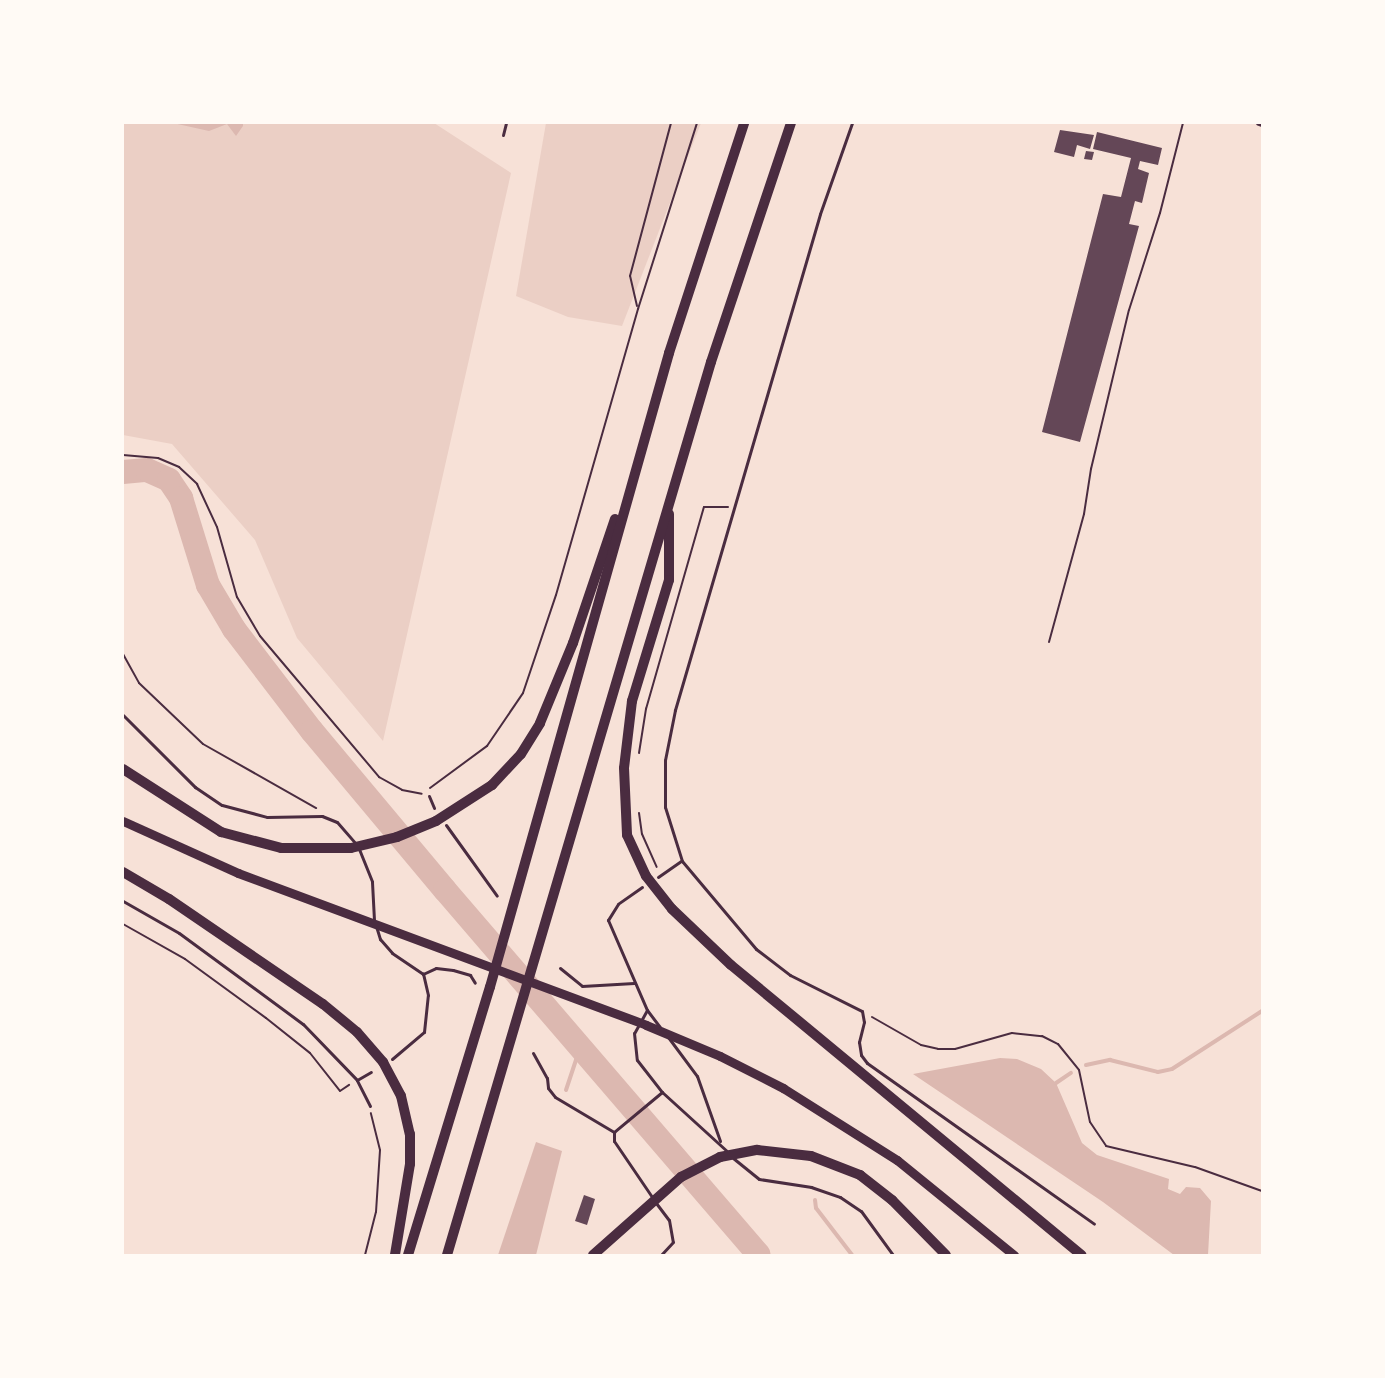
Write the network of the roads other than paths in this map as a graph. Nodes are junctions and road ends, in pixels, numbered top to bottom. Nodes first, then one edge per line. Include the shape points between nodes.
1 (506, 123) edge
2 (744, 123) edge
3 (791, 123) edge
4 (852, 123) edge
5 (503, 135) dead end
6 (629, 489) junction
7 (669, 502) junction
8 (123, 715) edge
9 (123, 769) edge
10 (429, 795) road end
11 (434, 808) dead end
12 (123, 821) edge
13 (441, 823) junction
14 (682, 861) junction
15 (123, 872) edge
16 (659, 876) road end
17 (642, 887) dead end
18 (497, 896) dead end
19 (123, 901) edge
20 (560, 968) dead end
21 (423, 974) junction
22 (634, 982) junction
23 (476, 983) dead end
24 (647, 1010) junction
25 (533, 1053) dead end
26 (392, 1059) dead end
27 (371, 1072) dead end
28 (357, 1080) junction
29 (662, 1092) junction
30 (370, 1106) road end
31 (614, 1132) junction
32 (720, 1141) junction
33 (1094, 1224) dead end
34 (395, 1255) edge
35 (408, 1255) edge
36 (447, 1255) edge
37 (593, 1255) edge
38 (661, 1255) edge
39 (892, 1255) edge
40 (946, 1255) edge
41 (1014, 1255) edge
42 (1081, 1255) edge

1 - 5 lane
2 - 6 highway
3 - 7 highway
4 - 14 lane via 820,214 675,710 664,760 665,807
6 - 13 highway via 603,545 573,643 540,723 521,754 492,785
6 - 35 highway via 490,987
7 - 36 highway
7 - 42 highway via 669,580 632,701 624,768 627,835 646,876 672,909 731,965
8 - 21 lane via 195,787 222,805 267,817 322,816 338,822 364,858 372,882 372,915 380,939 392,953
9 - 13 highway via 221,832 281,848 351,848
10 - 11 lane
12 - 41 main road via 220,866 720,1056 838,1121 953,1203
13 - 18 lane
14 - 16 lane
14 - 33 lane via 756,950 790,975 862,1011 864,1022 859,1042 867,1063
15 - 34 highway via 323,1004 357,1032 383,1062 401,1096 410,1134 410,1164
17 - 22 lane via 618,904 608,920
19 - 28 lane via 179,933 303,1024
20 - 22 lane via 582,986
21 - 23 lane via 436,968 453,970 470,975
21 - 26 lane via 428,995 424,1032 417,1042
22 - 24 lane
24 - 29 lane via 634,1033 637,1060
24 - 32 lane via 697,1076
25 - 31 lane via 555,1097
27 - 28 lane
28 - 30 lane
29 - 31 lane
29 - 32 lane via 701,1130
31 - 38 lane via 619,1151 669,1220 673,1242
32 - 39 lane via 736,1161 759,1179 825,1191 861,1211
37 - 40 highway via 639,1210 701,1165 742,1152 785,1150 840,1165 892,1200

